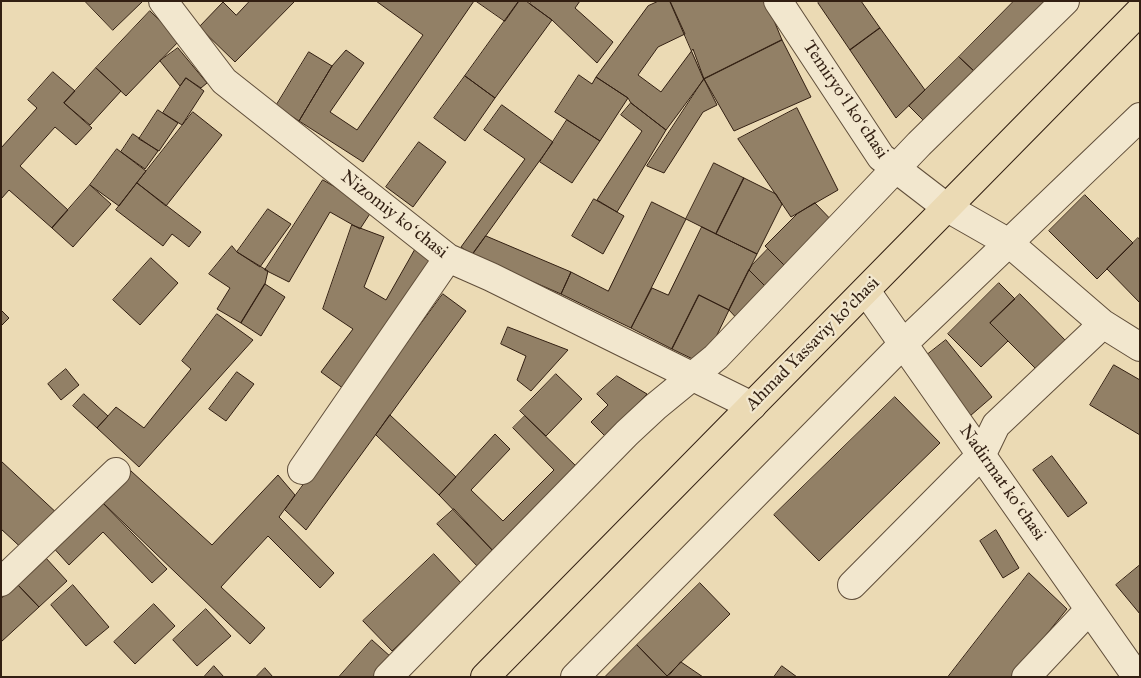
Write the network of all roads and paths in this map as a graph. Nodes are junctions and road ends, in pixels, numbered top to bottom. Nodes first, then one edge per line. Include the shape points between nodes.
1 (163, 1) edge
2 (778, 1) edge
3 (1065, 1) edge
4 (1140, 11) edge
5 (1140, 117) edge
6 (895, 170) junction
7 (946, 208) junction
8 (1009, 243) junction
9 (448, 258) junction
10 (866, 291) junction
11 (1103, 324) junction
12 (903, 344) junction
13 (1140, 347) edge
14 (691, 376) junction
15 (752, 406) junction
16 (982, 454) junction
17 (302, 470) dead end
18 (116, 472) dead end
19 (1, 582) edge
20 (852, 585) dead end
21 (1090, 610) junction
22 (388, 677) edge
23 (486, 677) edge
24 (575, 677) edge
25 (1026, 677) edge
26 (1136, 677) edge

1 - 9 street, Nizomiy koʻchasi via 224,81
2 - 6 street, Temiryoʻl koʻchasi via 881,157
3 - 6 street
4 - 7 main road, Ahmad Yassaviy ko'chasi
5 - 8 street
6 - 7 street, Temiryoʻl koʻchasi
6 - 14 street via 716,358
7 - 8 street
7 - 10 main road, Ahmad Yassaviy ko'chasi
8 - 11 street
8 - 12 street
9 - 14 street, Nizomiy koʻchasi via 492,276
9 - 17 street
10 - 12 street, Nadirmat koʻchasi
10 - 15 main road, Ahmad Yassaviy ko'chasi
11 - 13 street
11 - 16 street via 996,425
12 - 16 street, Nadirmat koʻchasi
12 - 24 street
14 - 15 street, Nizomiy koʻchasi
14 - 22 street via 627,433
15 - 23 main road, Ahmad Yassaviy ko'chasi
16 - 20 street
16 - 21 street, Nadirmat koʻchasi
18 - 19 street
21 - 25 street
21 - 26 street, Nadirmat koʻchasi

